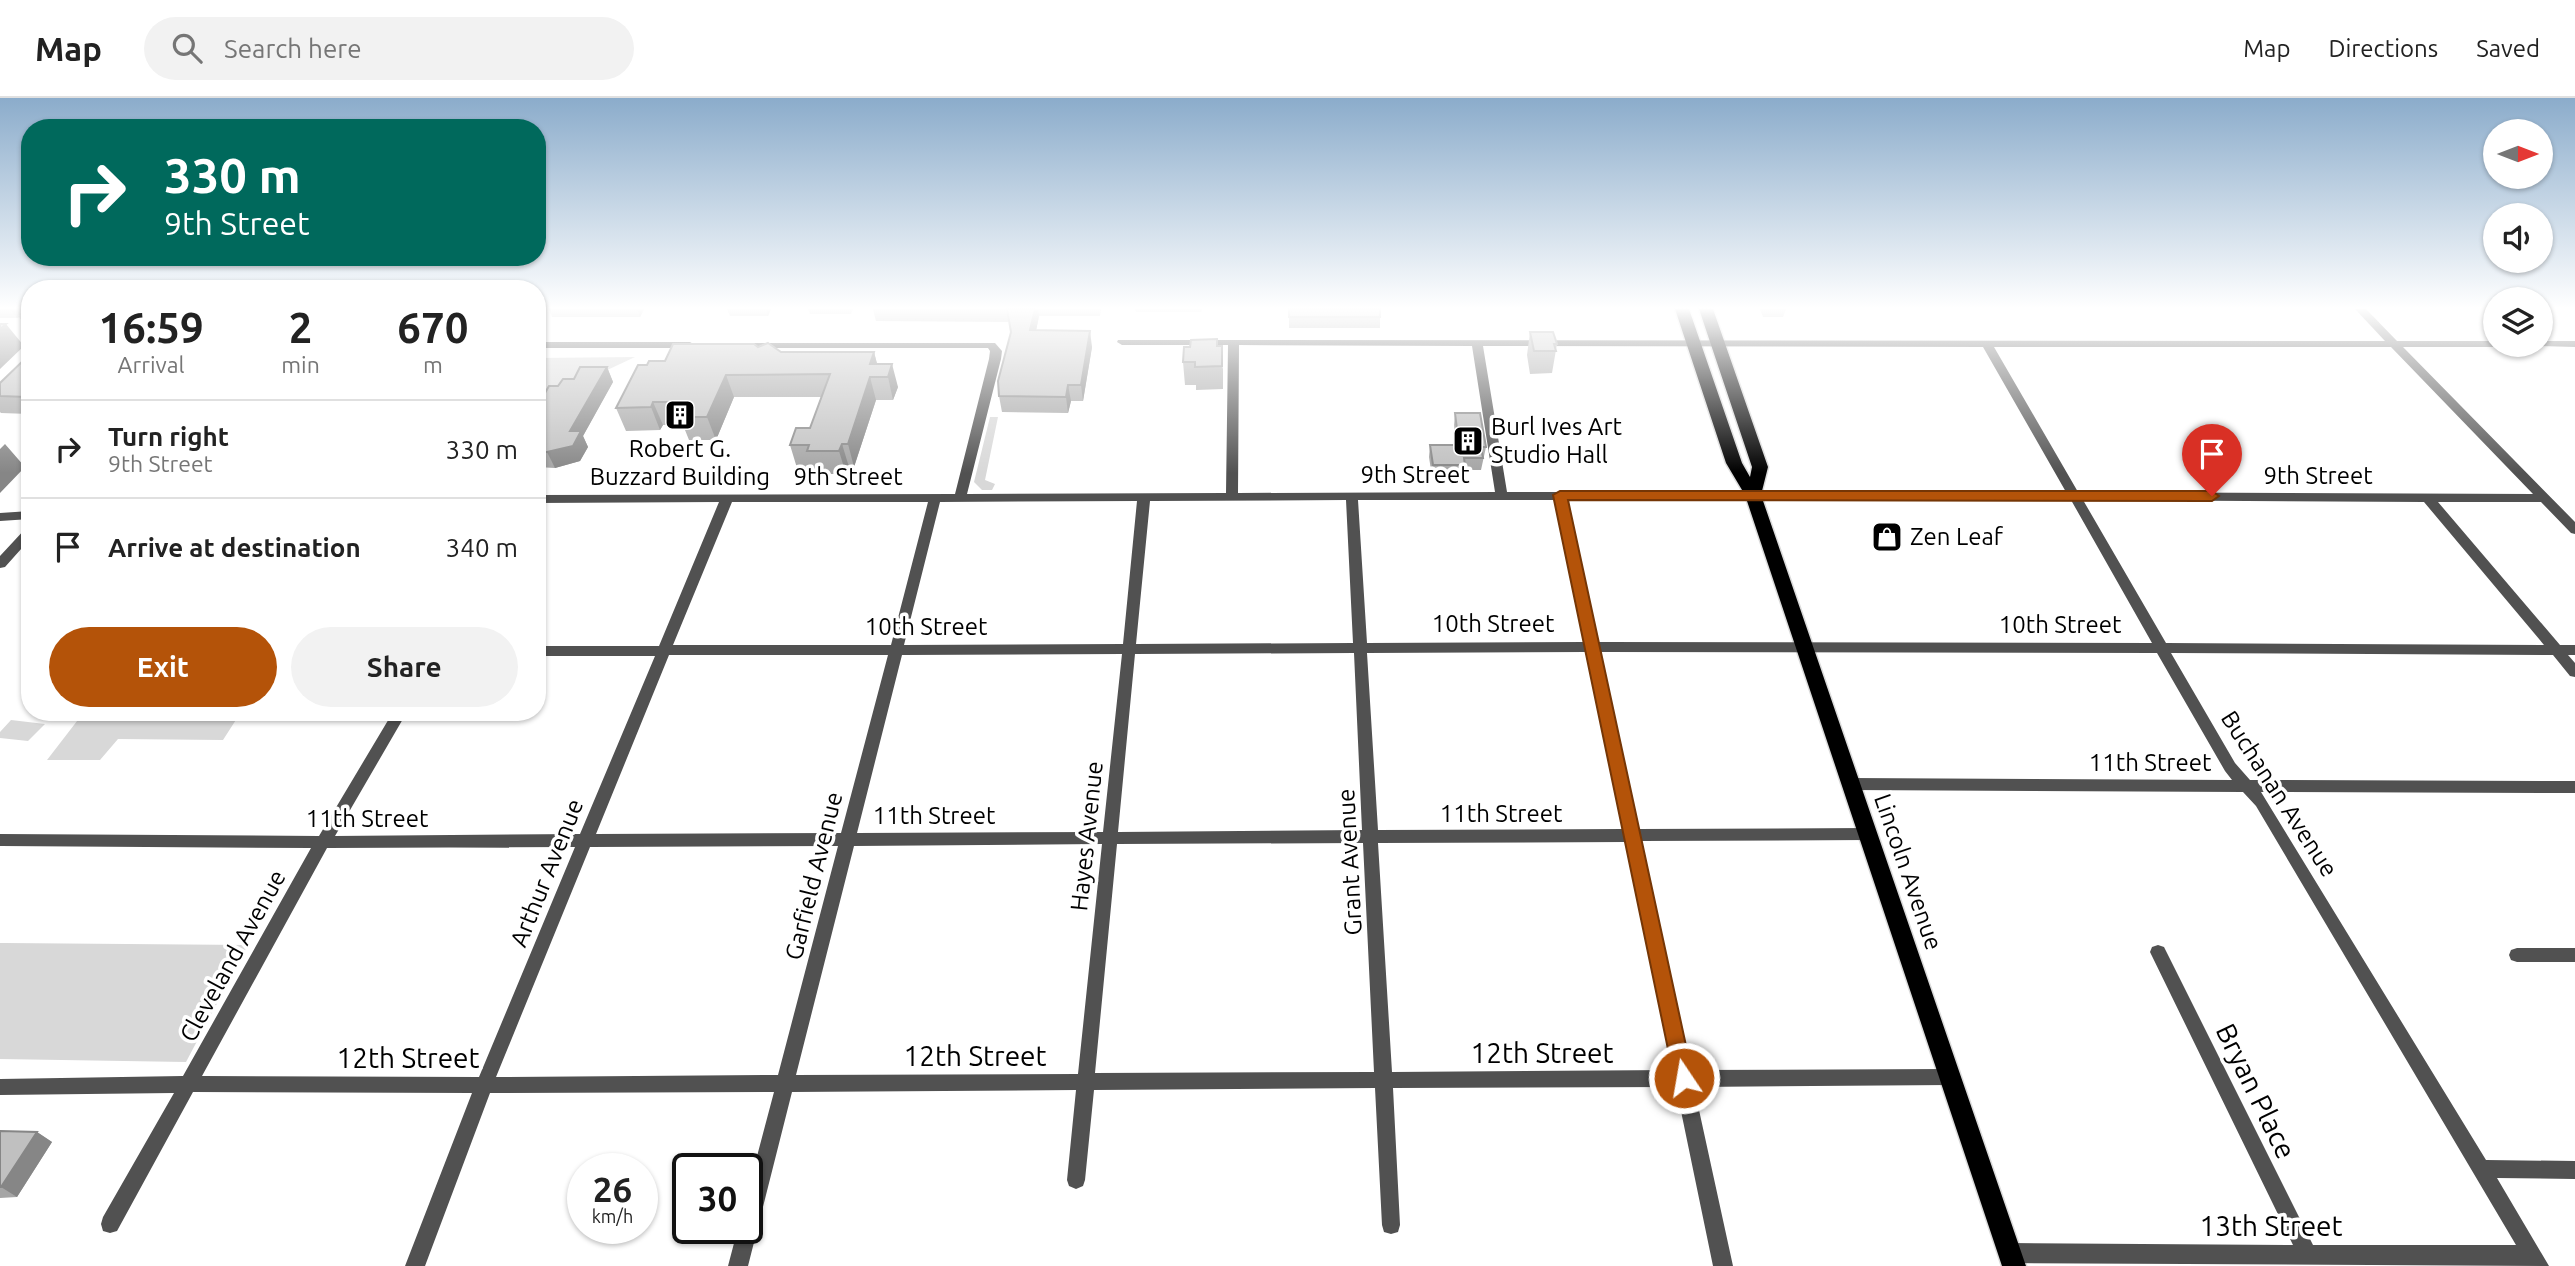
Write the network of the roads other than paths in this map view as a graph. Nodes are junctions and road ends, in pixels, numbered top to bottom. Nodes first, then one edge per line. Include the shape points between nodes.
1 (994, 364) edge
2 (1234, 364) edge
3 (1480, 364) edge
4 (1700, 364) edge
5 (1725, 364) edge
6 (1998, 364) edge
7 (2413, 364) edge
8 (1560, 495) junction
9 (1753, 495) junction
10 (2074, 495) junction
11 (1352, 496) junction
12 (1502, 496) junction
13 (1143, 497) junction
14 (1232, 497) junction
15 (935, 498) junction
16 (960, 498) junction
17 (2428, 498) junction
18 (2544, 498) junction
19 (546, 499) edge
20 (727, 499) junction
21 (21, 515) edge
22 (0, 517) edge
23 (2575, 530) edge
24 (21, 541) edge
25 (0, 564) edge
26 (1804, 646) junction
27 (1592, 647) junction
28 (1360, 648) junction
29 (2161, 648) junction
30 (1128, 649) junction
31 (896, 650) junction
32 (2557, 650) junction
33 (2575, 650) edge
34 (546, 651) edge
35 (663, 651) junction
36 (2575, 672) edge
37 (395, 721) edge
38 (1851, 784) junction
39 (2248, 785) junction
40 (2575, 787) edge
41 (1868, 834) junction
42 (1632, 836) junction
43 (1371, 837) junction
44 (1110, 838) junction
45 (847, 839) junction
46 (0, 840) edge
47 (585, 841) junction
48 (323, 842) junction
49 (2158, 952) dead end
50 (2517, 955) dead end
51 (2575, 955) edge
52 (1950, 1077) junction
53 (1684, 1078) junction
54 (1385, 1080) junction
55 (1085, 1082) junction
56 (785, 1083) junction
57 (190, 1084) junction
58 (484, 1085) junction
59 (0, 1087) edge
60 (2482, 1169) junction
61 (2575, 1170) edge
62 (1076, 1180) dead end
63 (110, 1224) dead end
64 (1391, 1225) dead end
65 (2308, 1254) junction
66 (2012, 1259) edge
67 (2536, 1260) edge
68 (415, 1266) edge
69 (738, 1266) edge
70 (1723, 1266) edge

1 - 16 street
2 - 14 street
3 - 12 street
4 - 9 main road, Lincoln Avenue via 1734,463
5 - 9 main road, Lincoln Avenue via 1760,467
6 - 10 street, Buchanan Avenue
7 - 18 street
8 - 9 street, 9th Street
8 - 12 street, 9th Street
8 - 27 street
9 - 10 street, 9th Street
9 - 26 main road, Lincoln Avenue
10 - 17 street, 9th Street
10 - 29 street, Buchanan Avenue
11 - 12 street, 9th Street
11 - 14 street, 9th Street
11 - 28 street, Grant Avenue
13 - 14 street, 9th Street
13 - 16 street, 9th Street
13 - 30 street, Hayes Avenue
15 - 16 street, 9th Street
15 - 20 street, 9th Street
15 - 31 street, Garfield Avenue
17 - 18 street, 9th Street
17 - 32 street
18 - 23 street
19 - 20 street, 9th Street
20 - 35 street, Arthur Avenue
21 - 22 street
24 - 25 street
26 - 27 street, 10th Street
26 - 29 street, 10th Street
26 - 38 main road, Lincoln Avenue
27 - 28 street, 10th Street
27 - 42 street
28 - 30 street, 10th Street
28 - 43 street, Grant Avenue
29 - 32 street, 10th Street
29 - 39 street, Buchanan Avenue via 2230,766
30 - 31 street, 10th Street
30 - 44 street, Hayes Avenue
31 - 35 street, 10th Street
31 - 45 street, Garfield Avenue
32 - 33 street, 10th Street
32 - 36 street
34 - 35 street, 10th Street
35 - 47 street, Arthur Avenue
37 - 48 street, Cleveland Avenue
38 - 39 street, 11th Street
38 - 41 main road, Lincoln Avenue
39 - 40 street, 11th Street
39 - 60 street, Buchanan Avenue
41 - 42 street, 11th Street
41 - 52 main road, Lincoln Avenue
42 - 43 street, 11th Street
42 - 53 street
43 - 44 street, 11th Street
43 - 54 street, Grant Avenue
44 - 45 street, 11th Street
44 - 55 street, Hayes Avenue
45 - 47 street, 11th Street
45 - 56 street, Garfield Avenue
46 - 48 street, 11th Street
47 - 48 street, 11th Street
47 - 58 street, Arthur Avenue
48 - 57 street, Cleveland Avenue
49 - 65 street, Bryan Place
50 - 51 street
52 - 53 street, 12th Street
52 - 66 main road, Lincoln Avenue
53 - 54 street, 12th Street
53 - 70 street
54 - 55 street, 12th Street
54 - 64 street, Grant Avenue
55 - 56 street, 12th Street
55 - 62 street, Hayes Avenue
56 - 58 street, 12th Street
56 - 69 street, Garfield Avenue
57 - 58 street, 12th Street
57 - 59 street, 12th Street
57 - 63 street, Cleveland Avenue
58 - 68 street, Arthur Avenue
60 - 61 street
60 - 67 street, Buchanan Avenue
65 - 66 street, 13th Street
65 - 67 street, 13th Street

